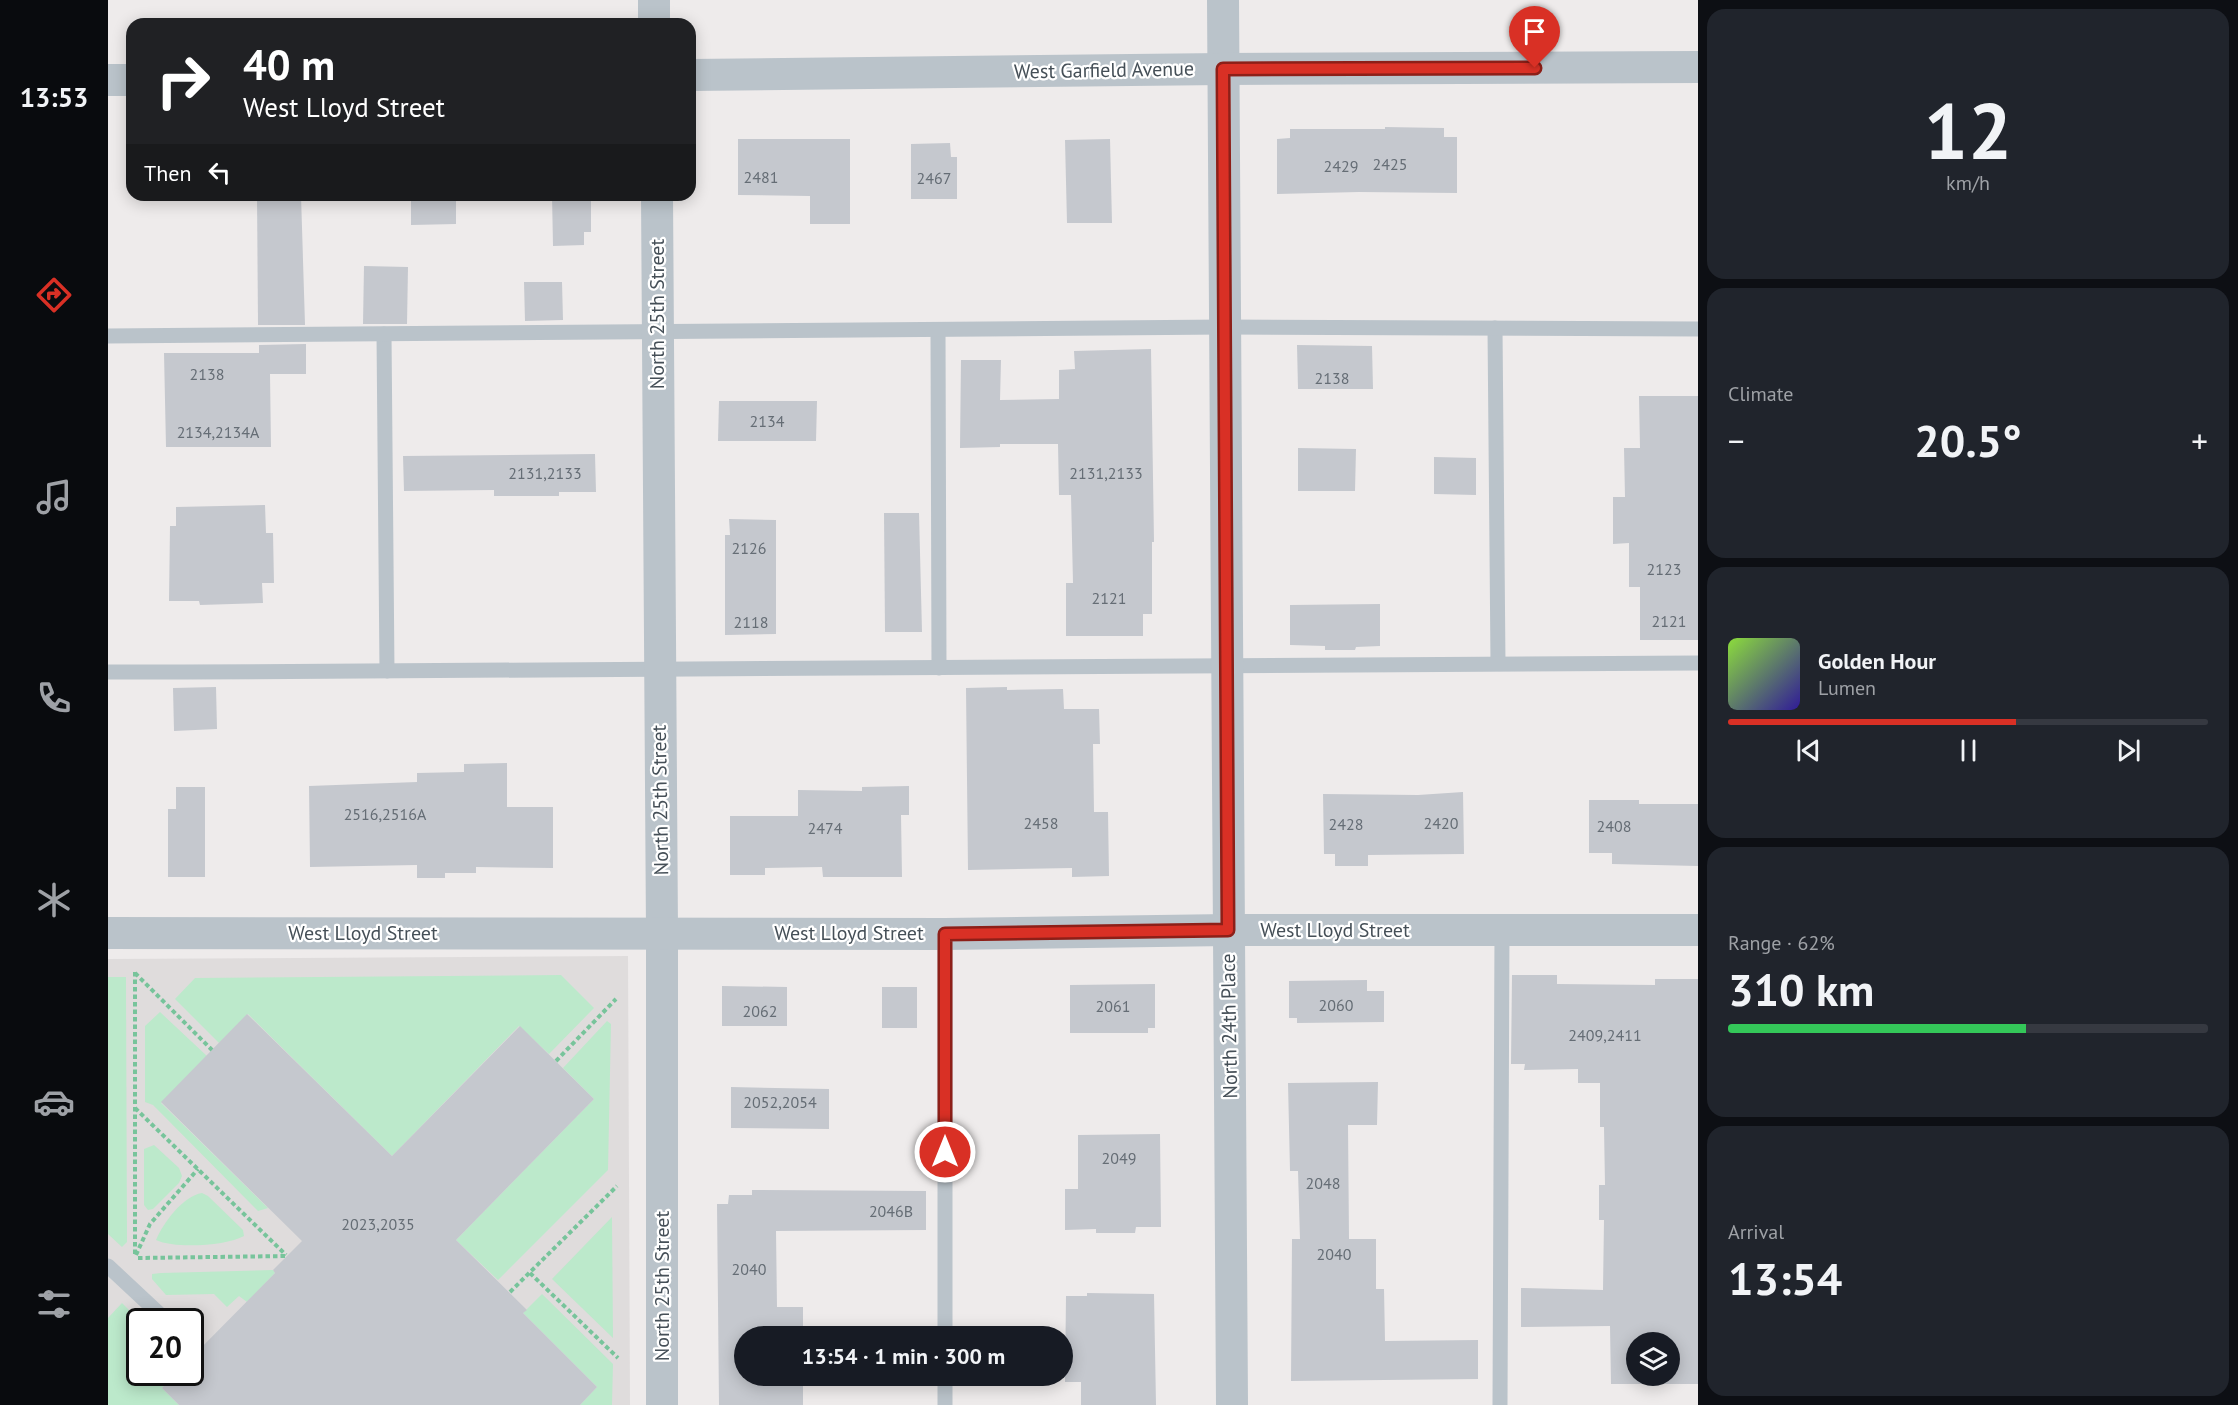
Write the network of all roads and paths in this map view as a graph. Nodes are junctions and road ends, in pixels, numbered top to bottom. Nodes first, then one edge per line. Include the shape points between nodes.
1 (654, 0) edge
2 (1222, 0) edge
3 (654, 18) edge
4 (1698, 67) edge
5 (1223, 69) junction
6 (696, 75) edge
7 (108, 80) edge
8 (126, 80) edge
9 (657, 201) edge
10 (1225, 327) junction
11 (1495, 328) junction
12 (1698, 329) edge
13 (939, 330) junction
14 (658, 332) junction
15 (384, 334) junction
16 (108, 336) edge
17 (1498, 663) junction
18 (1698, 663) edge
19 (1227, 664) junction
20 (939, 668) junction
21 (387, 671) junction
22 (108, 672) edge
23 (659, 672) junction
24 (1228, 930) junction
25 (1502, 930) junction
26 (1698, 930) edge
27 (108, 933) edge
28 (662, 933) junction
29 (945, 934) junction
30 (616, 999) dead end
31 (212, 1050) dead end
32 (556, 1061) dead end
33 (135, 1107) junction
34 (198, 1169) junction
35 (617, 1186) dead end
36 (135, 1258) junction
37 (108, 1266) edge
38 (530, 1273) junction
39 (510, 1292) dead end
40 (153, 1308) edge
41 (945, 1326) edge
42 (618, 1358) dead end
43 (945, 1386) edge
44 (662, 1405) edge
45 (945, 1405) edge
46 (1232, 1405) edge
47 (1500, 1405) edge

1 - 3 street
2 - 5 street, North 24th Place
4 - 5 street, West Garfield Avenue
5 - 6 street, West Garfield Avenue
5 - 10 street, North 24th Place
7 - 8 street
9 - 14 street, North 25th Street
10 - 11 lane
10 - 13 lane
10 - 19 street, North 24th Place
11 - 12 lane
11 - 17 lane
13 - 14 lane
13 - 20 lane
14 - 15 lane
14 - 23 street, North 25th Street
15 - 16 lane
15 - 21 lane
17 - 18 lane
17 - 19 lane
19 - 20 lane
19 - 24 street, North 24th Place
20 - 23 lane
21 - 22 lane
21 - 23 lane
23 - 28 street, North 25th Street
24 - 25 street, West Lloyd Street
24 - 29 street, West Lloyd Street
24 - 46 street, North 24th Place
25 - 26 street, West Lloyd Street
25 - 47 lane
27 - 28 street, West Lloyd Street
28 - 29 street, West Lloyd Street
28 - 44 street, North 25th Street
29 - 41 lane
30 - 32 path
31 - 33 path via 135,972
33 - 34 path
33 - 36 path
34 - 36 path via 150,1224
34 - 36 path via 287,1256
35 - 38 path
37 - 40 lane
38 - 39 path
38 - 42 path
43 - 45 lane

